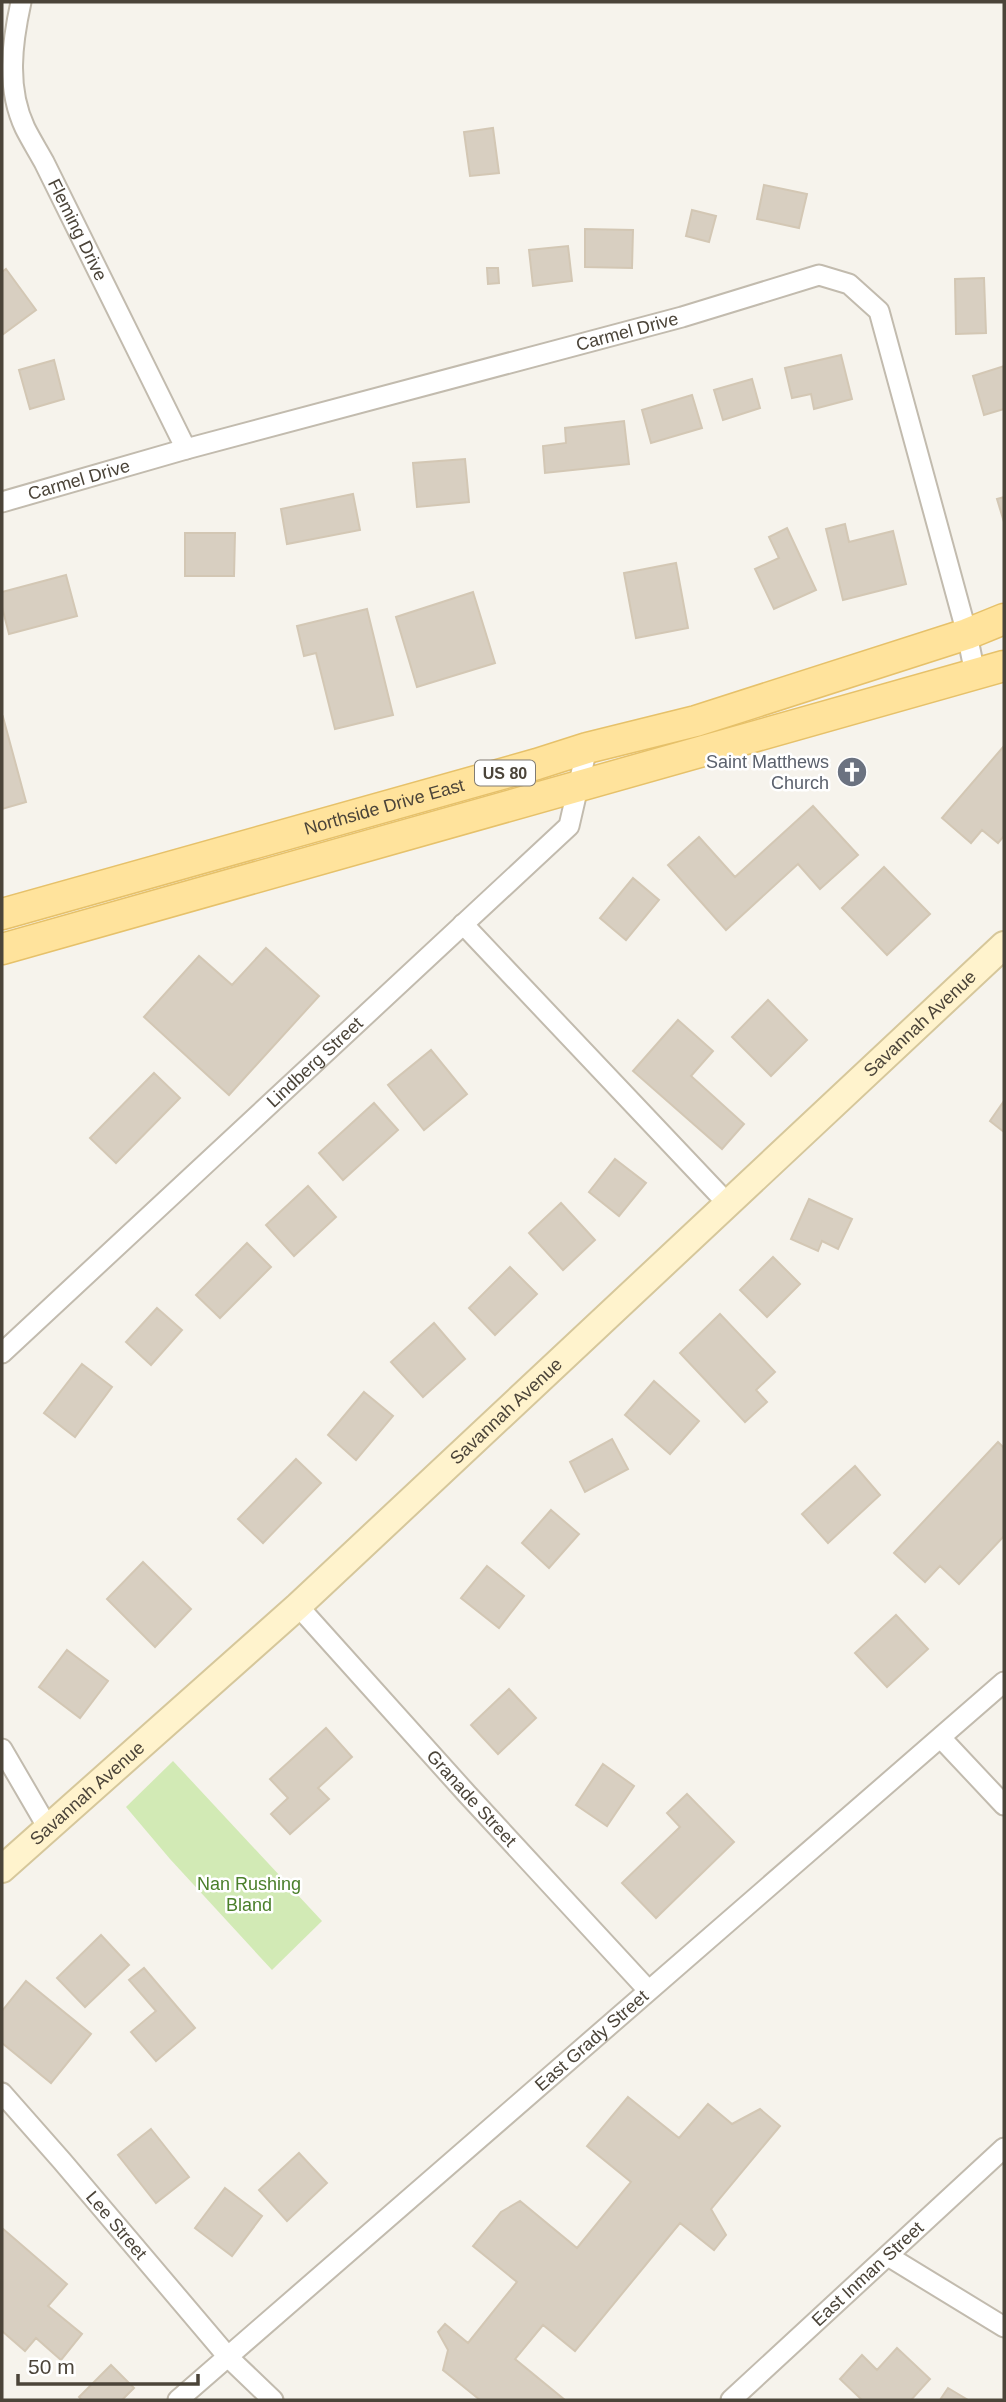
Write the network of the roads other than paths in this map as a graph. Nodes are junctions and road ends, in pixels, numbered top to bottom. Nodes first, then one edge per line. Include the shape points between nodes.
1 (21, 2) edge
2 (186, 449) junction
3 (2, 502) edge
4 (1004, 619) edge
5 (967, 634) junction
6 (1004, 666) edge
7 (975, 674) junction
8 (587, 748) junction
9 (579, 785) junction
10 (2, 914) edge
11 (463, 924) junction
12 (1004, 945) edge
13 (2, 948) edge
14 (728, 1204) junction
15 (2, 1353) edge
16 (298, 1606) junction
17 (1004, 1682) edge
18 (941, 1738) junction
19 (2, 1749) edge
20 (1004, 1805) edge
21 (48, 1828) junction
22 (2, 1869) edge
23 (648, 1990) junction
24 (2, 2094) edge
25 (1004, 2148) edge
26 (888, 2256) junction
27 (1004, 2327) edge
28 (229, 2358) junction
29 (178, 2400) edge
30 (273, 2400) edge
31 (731, 2400) edge

1 - 2 street, Fleming Drive via 12,41 14,89 24,126
2 - 3 street, Carmel Drive
2 - 5 street, Carmel Drive via 682,317 819,275 849,284 879,311
4 - 5 main road, Northside Drive East / US 80
5 - 7 street, Carmel Drive
5 - 8 main road, Northside Drive East / US 80 via 696,721
6 - 7 main road, Northside Drive East / US 80
7 - 9 main road, Northside Drive East / US 80
8 - 9 street, Lindberg Street
8 - 10 main road, Northside Drive East / US 80
9 - 11 street, Lindberg Street via 569,826
9 - 13 main road, Northside Drive East / US 80
11 - 14 street
11 - 15 street, Lindberg Street
12 - 14 street, Savannah Avenue
14 - 16 street, Savannah Avenue
16 - 21 street, Savannah Avenue
16 - 23 street, Granade Street
17 - 18 street, East Grady Street
18 - 20 street
18 - 23 street, East Grady Street
19 - 21 street
21 - 22 street, Savannah Avenue
23 - 28 street, East Grady Street
24 - 28 street, Lee Street
25 - 26 street, East Inman Street
26 - 27 street
26 - 31 street, East Inman Street
28 - 29 street, East Grady Street
28 - 30 street, Lee Street

